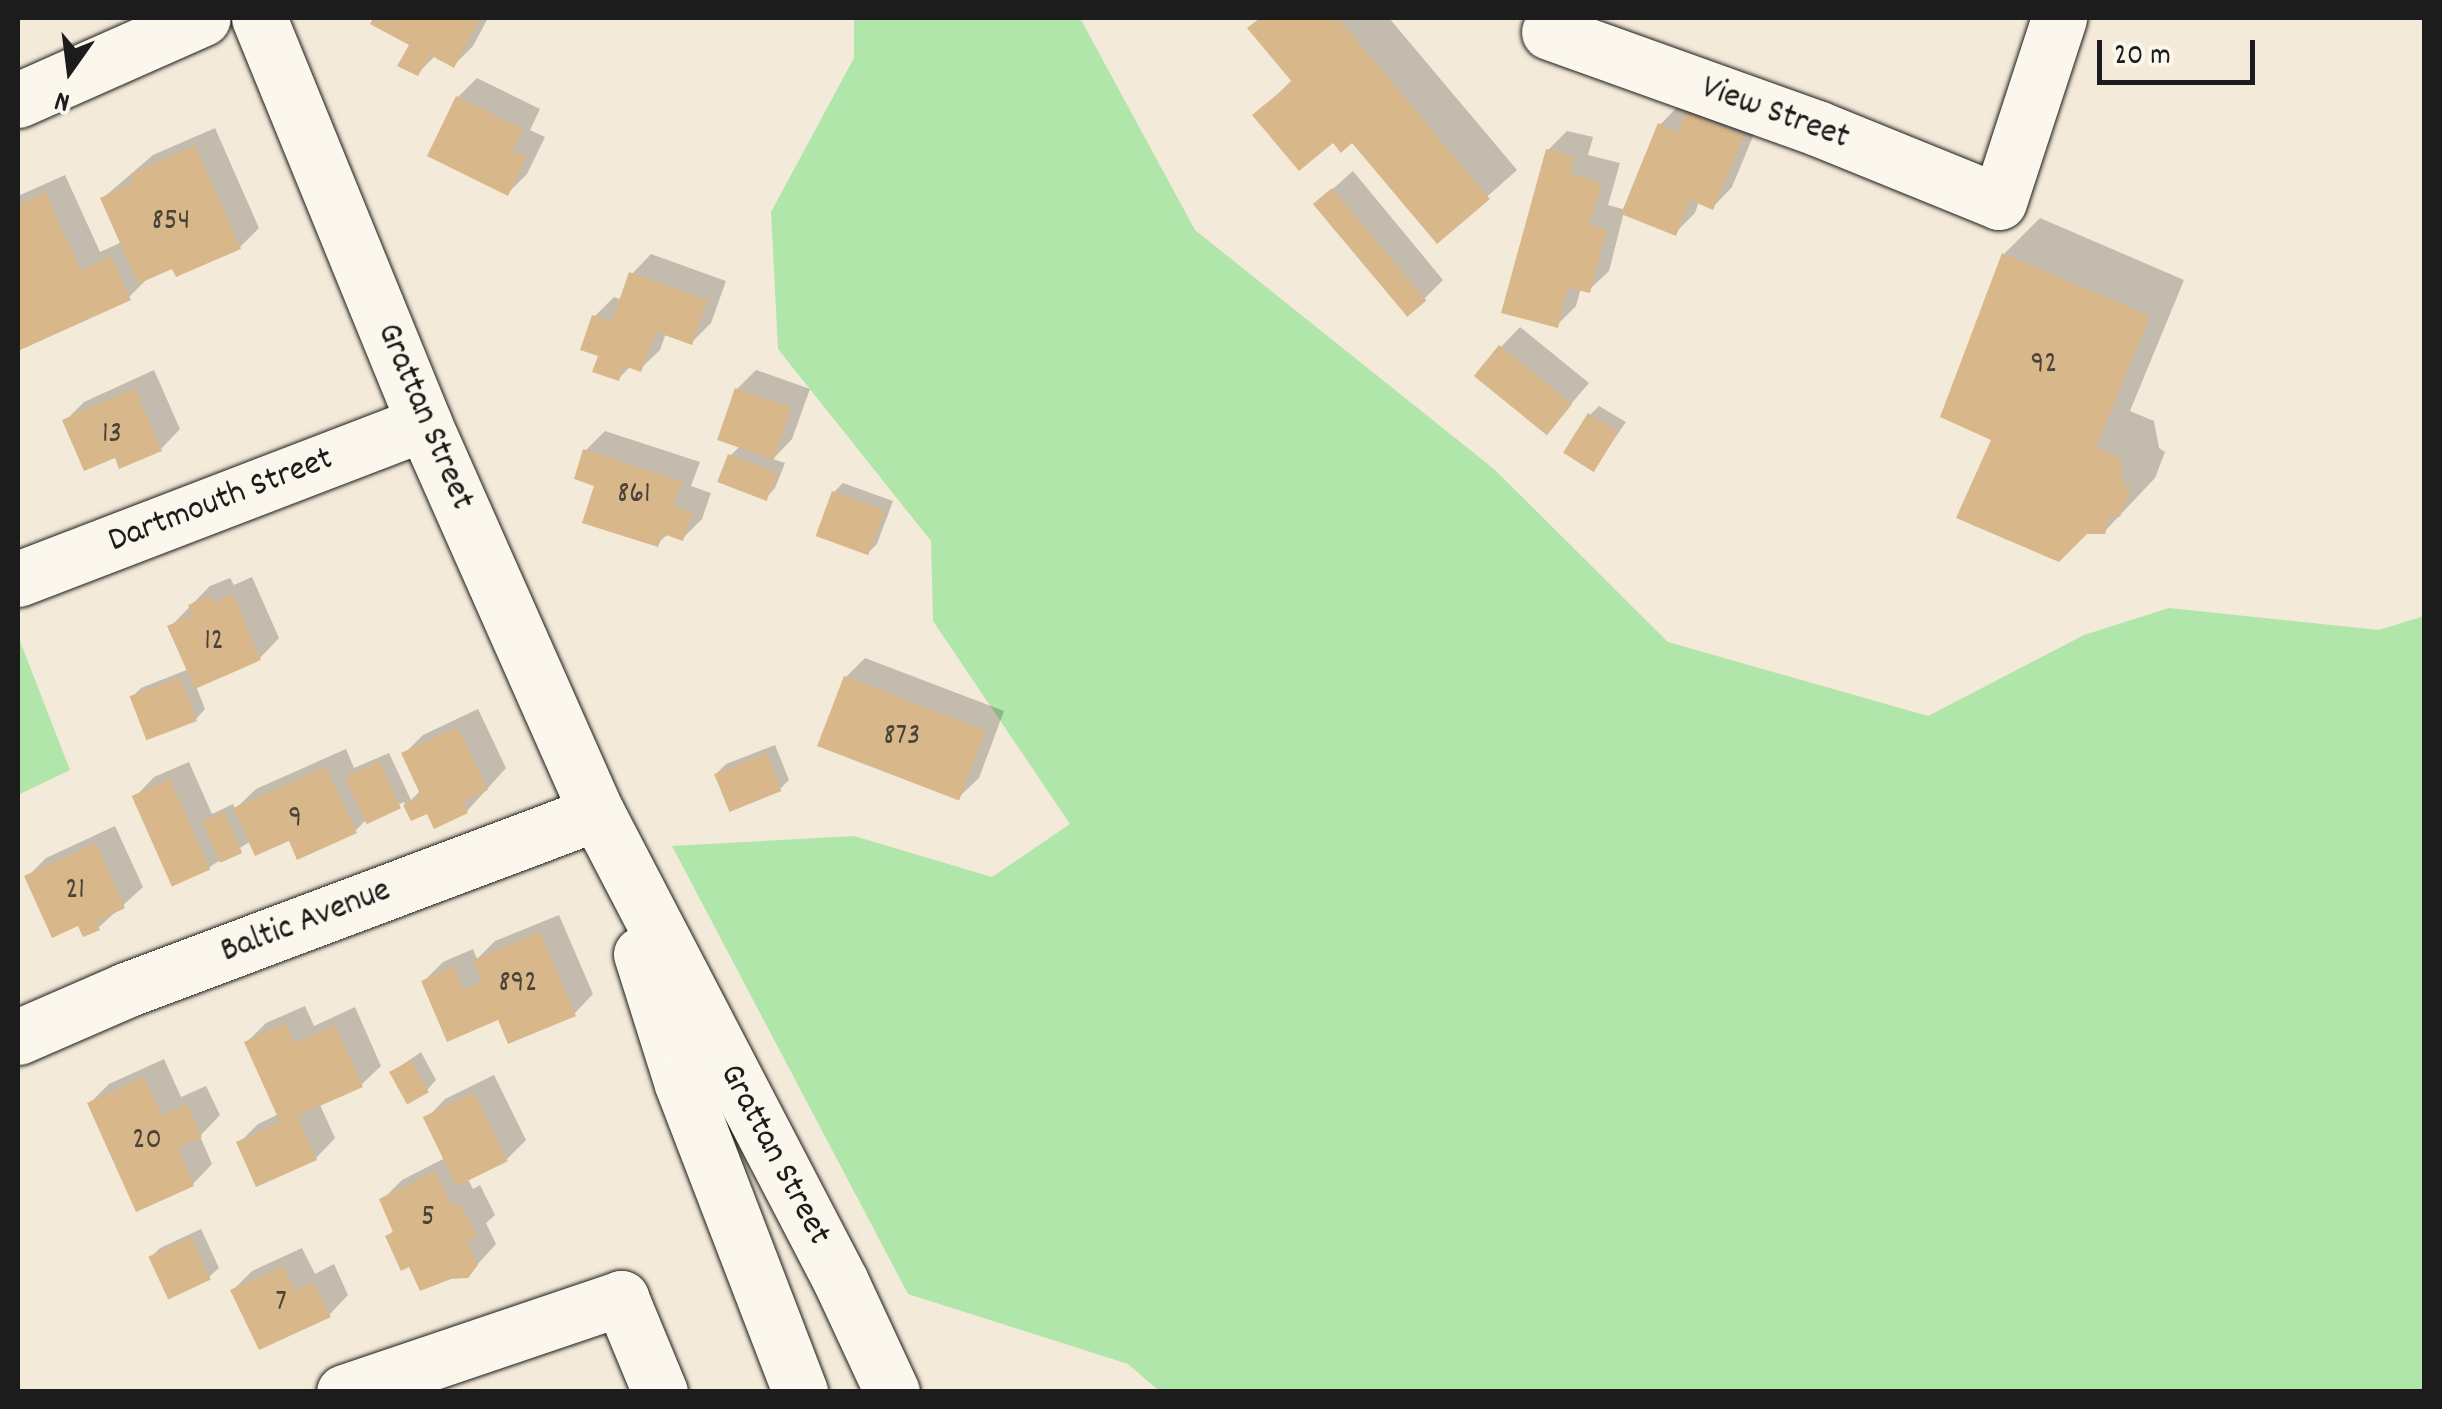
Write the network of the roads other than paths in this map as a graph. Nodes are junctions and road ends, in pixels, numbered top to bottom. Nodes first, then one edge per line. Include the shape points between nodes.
1 (202, 18) edge
2 (259, 18) edge
3 (2060, 18) edge
4 (1548, 32) dead end
5 (18, 100) edge
6 (424, 422) junction
7 (18, 579) edge
8 (597, 813) junction
9 (18, 1037) edge
10 (344, 1392) edge
11 (660, 1392) edge
12 (800, 1392) edge
13 (892, 1392) edge

1 - 5 street
2 - 6 street, Grattan Street
3 - 4 street, View Street via 1999,202 1817,128
6 - 7 street, Dartmouth Street
6 - 8 street, Grattan Street
8 - 9 street, Baltic Avenue
8 - 12 street, Grattan Street via 682,1084
8 - 13 street, Grattan Street
10 - 11 street via 620,1298

